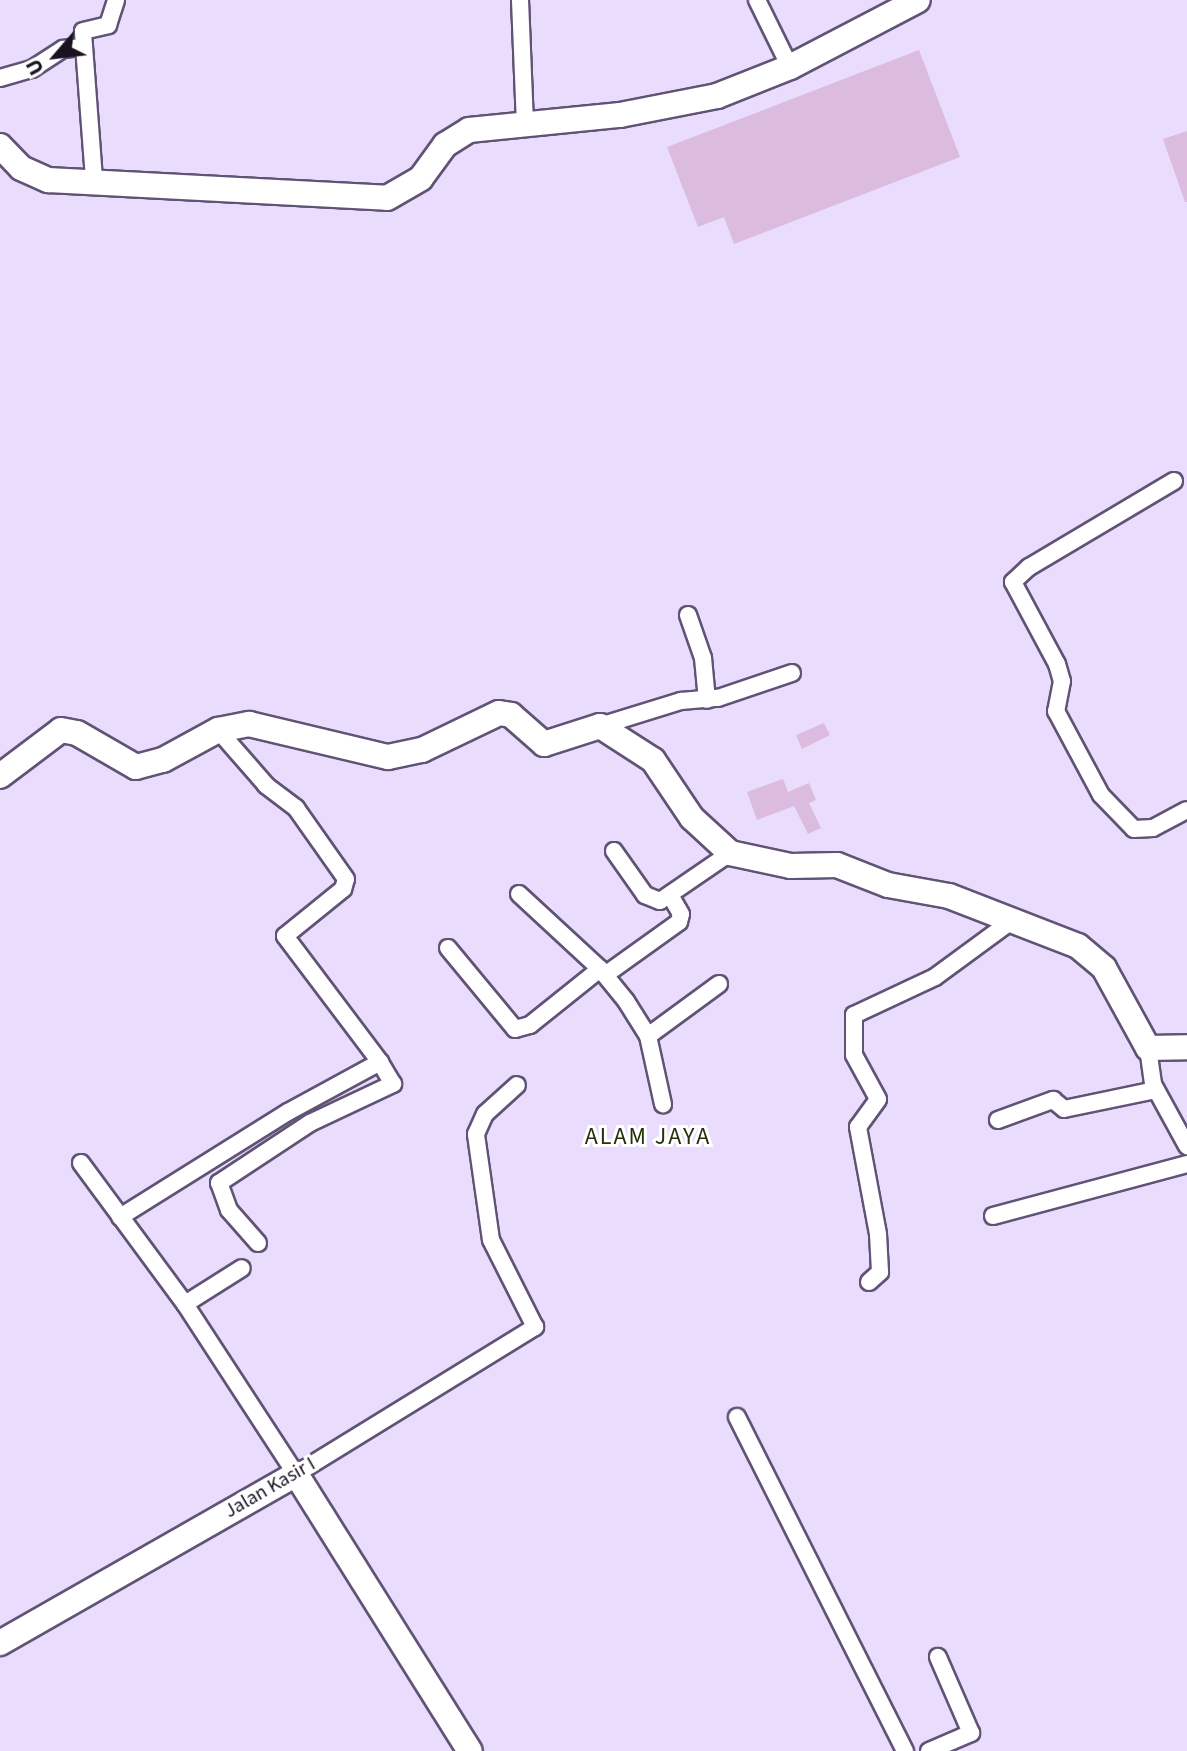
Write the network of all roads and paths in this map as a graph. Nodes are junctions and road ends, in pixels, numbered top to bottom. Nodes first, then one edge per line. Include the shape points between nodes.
1 (116, 0) edge
2 (520, 0) edge
3 (757, 0) edge
4 (918, 0) edge
5 (82, 47) junction
6 (790, 67) junction
7 (0, 78) edge
8 (525, 123) junction
9 (0, 146) edge
10 (94, 179) junction
11 (1174, 481) dead end
12 (688, 615) dead end
13 (792, 673) dead end
14 (707, 700) junction
15 (600, 726) junction
16 (218, 730) junction
17 (0, 776) edge
18 (1187, 810) edge
19 (614, 851) dead end
20 (730, 853) junction
21 (519, 894) dead end
22 (671, 897) junction
23 (1010, 922) junction
24 (448, 948) dead end
25 (603, 972) junction
26 (719, 984) dead end
27 (648, 1036) junction
28 (1187, 1047) edge
29 (1148, 1048) junction
30 (380, 1062) junction
31 (517, 1085) dead end
32 (1156, 1090) junction
33 (663, 1104) dead end
34 (998, 1120) dead end
35 (1187, 1146) edge
36 (81, 1163) dead end
37 (1187, 1164) edge
38 (993, 1216) dead end
39 (120, 1217) junction
40 (258, 1243) dead end
41 (242, 1268) dead end
42 (869, 1282) dead end
43 (185, 1304) junction
44 (737, 1417) dead end
45 (296, 1474) junction
46 (0, 1643) edge
47 (938, 1657) dead end
48 (460, 1748) edge
49 (905, 1751) edge
50 (929, 1751) edge

1 - 5 street via 108,25 83,31
2 - 8 street
3 - 6 street
4 - 6 street
5 - 7 street via 63,49 32,69
5 - 10 street
6 - 8 street via 688,103
8 - 10 street via 459,134 421,178 387,198
9 - 10 street via 34,176
11 - 18 street via 1029,567 1013,582 1057,664 1062,681 1056,711 1101,795 1134,829 1153,828
12 - 14 street via 703,658
13 - 14 street
14 - 15 street via 681,701
15 - 16 street via 544,744 503,713 422,750 388,757 249,724
15 - 20 street via 653,760 692,818
16 - 17 street via 163,760 136,767 77,733 61,730
16 - 30 street via 266,785 296,808 346,879 343,889 285,936
19 - 22 street via 652,901
20 - 22 street
20 - 23 street via 791,866 837,865 888,885 949,896
21 - 25 street
22 - 25 street via 681,914 679,922
23 - 29 street via 1092,954
23 - 42 street via 915,988 854,1015 854,1055 878,1099 858,1127 878,1234 880,1272
24 - 25 street via 515,1029 530,1025
25 - 27 street
26 - 27 street
27 - 33 street
28 - 29 street
29 - 32 street
30 - 39 street via 288,1112
30 - 40 street via 393,1084 310,1123 219,1183 229,1210
31 - 45 street, Jalan Kasir I via 485,1114 476,1134 491,1240 535,1327
32 - 34 street via 1064,1109 1053,1100
32 - 35 street
36 - 39 street
37 - 38 street
39 - 43 street
41 - 43 street
43 - 45 street
44 - 49 street
45 - 46 street, Jalan Kasir I
45 - 48 street
47 - 50 street via 971,1733

